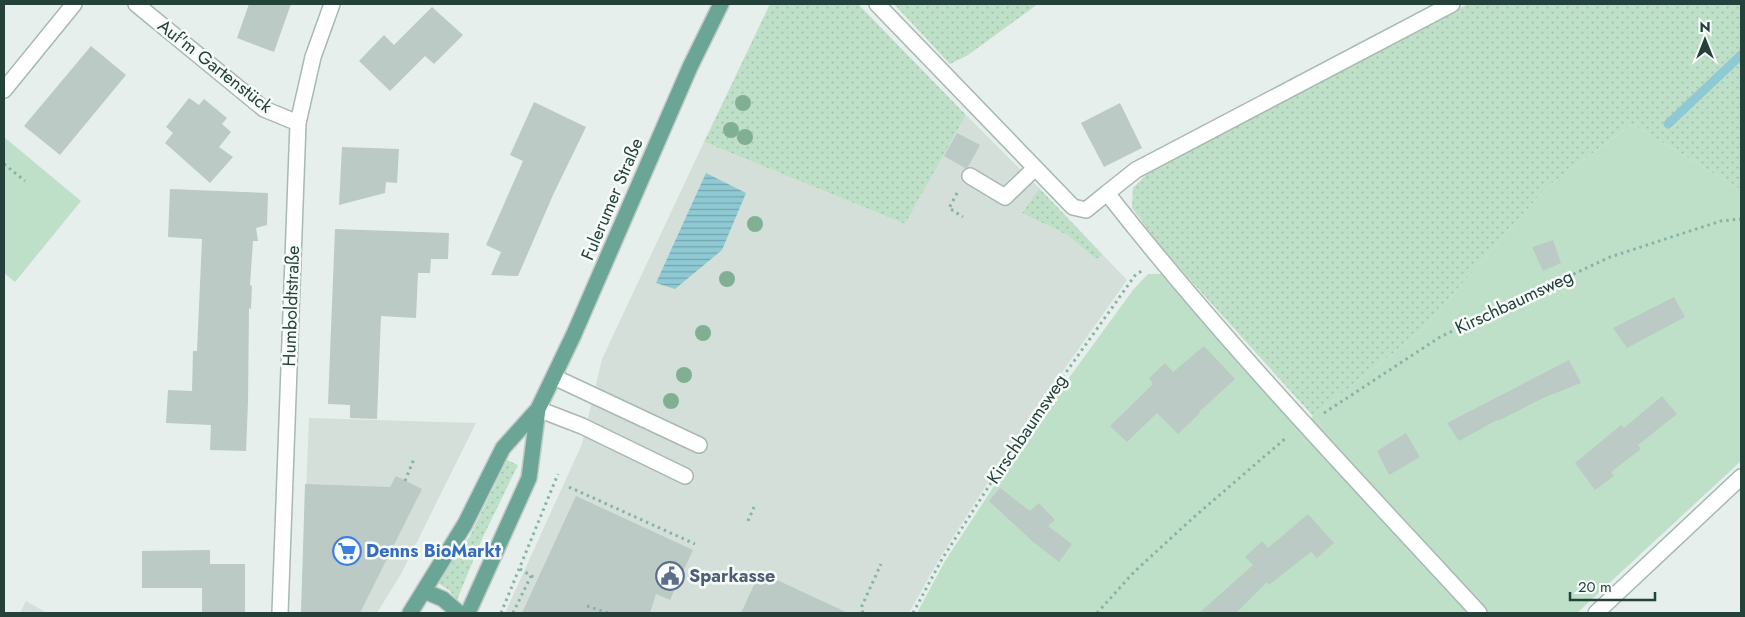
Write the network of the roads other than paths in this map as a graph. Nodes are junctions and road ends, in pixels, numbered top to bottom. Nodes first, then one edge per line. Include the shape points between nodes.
1 (74, 4) edge
2 (136, 4) edge
3 (332, 4) edge
4 (720, 4) edge
5 (877, 4) edge
6 (1452, 4) edge
7 (4, 90) edge
8 (298, 123) junction
9 (1035, 168) junction
10 (970, 176) dead end
11 (1107, 193) junction
12 (554, 377) junction
13 (538, 409) junction
14 (699, 445) dead end
15 (685, 476) dead end
16 (1741, 476) edge
17 (424, 591) junction
18 (280, 613) edge
19 (410, 613) edge
20 (459, 613) edge
21 (468, 613) edge
22 (1479, 613) edge
23 (1596, 613) edge

1 - 7 street
2 - 8 street, Auf'm Gartenstück via 264,109
3 - 8 street, Humboldtstraße via 313,57
4 - 12 main road, Fulerumer Straße
5 - 9 street
6 - 11 street via 1136,170
8 - 18 street, Humboldtstraße
9 - 10 street via 1005,197
9 - 11 street via 1073,207 1086,210
11 - 22 street via 1160,260 1306,425
12 - 13 main road, Fulerumer Straße
12 - 14 street
13 - 15 street via 582,426
13 - 17 main road, Fulerumer Straße via 503,448 465,524
13 - 21 main road, Fulerumer Straße via 529,478
16 - 23 street
17 - 19 main road, Fulerumer Straße
17 - 20 main road via 443,599

